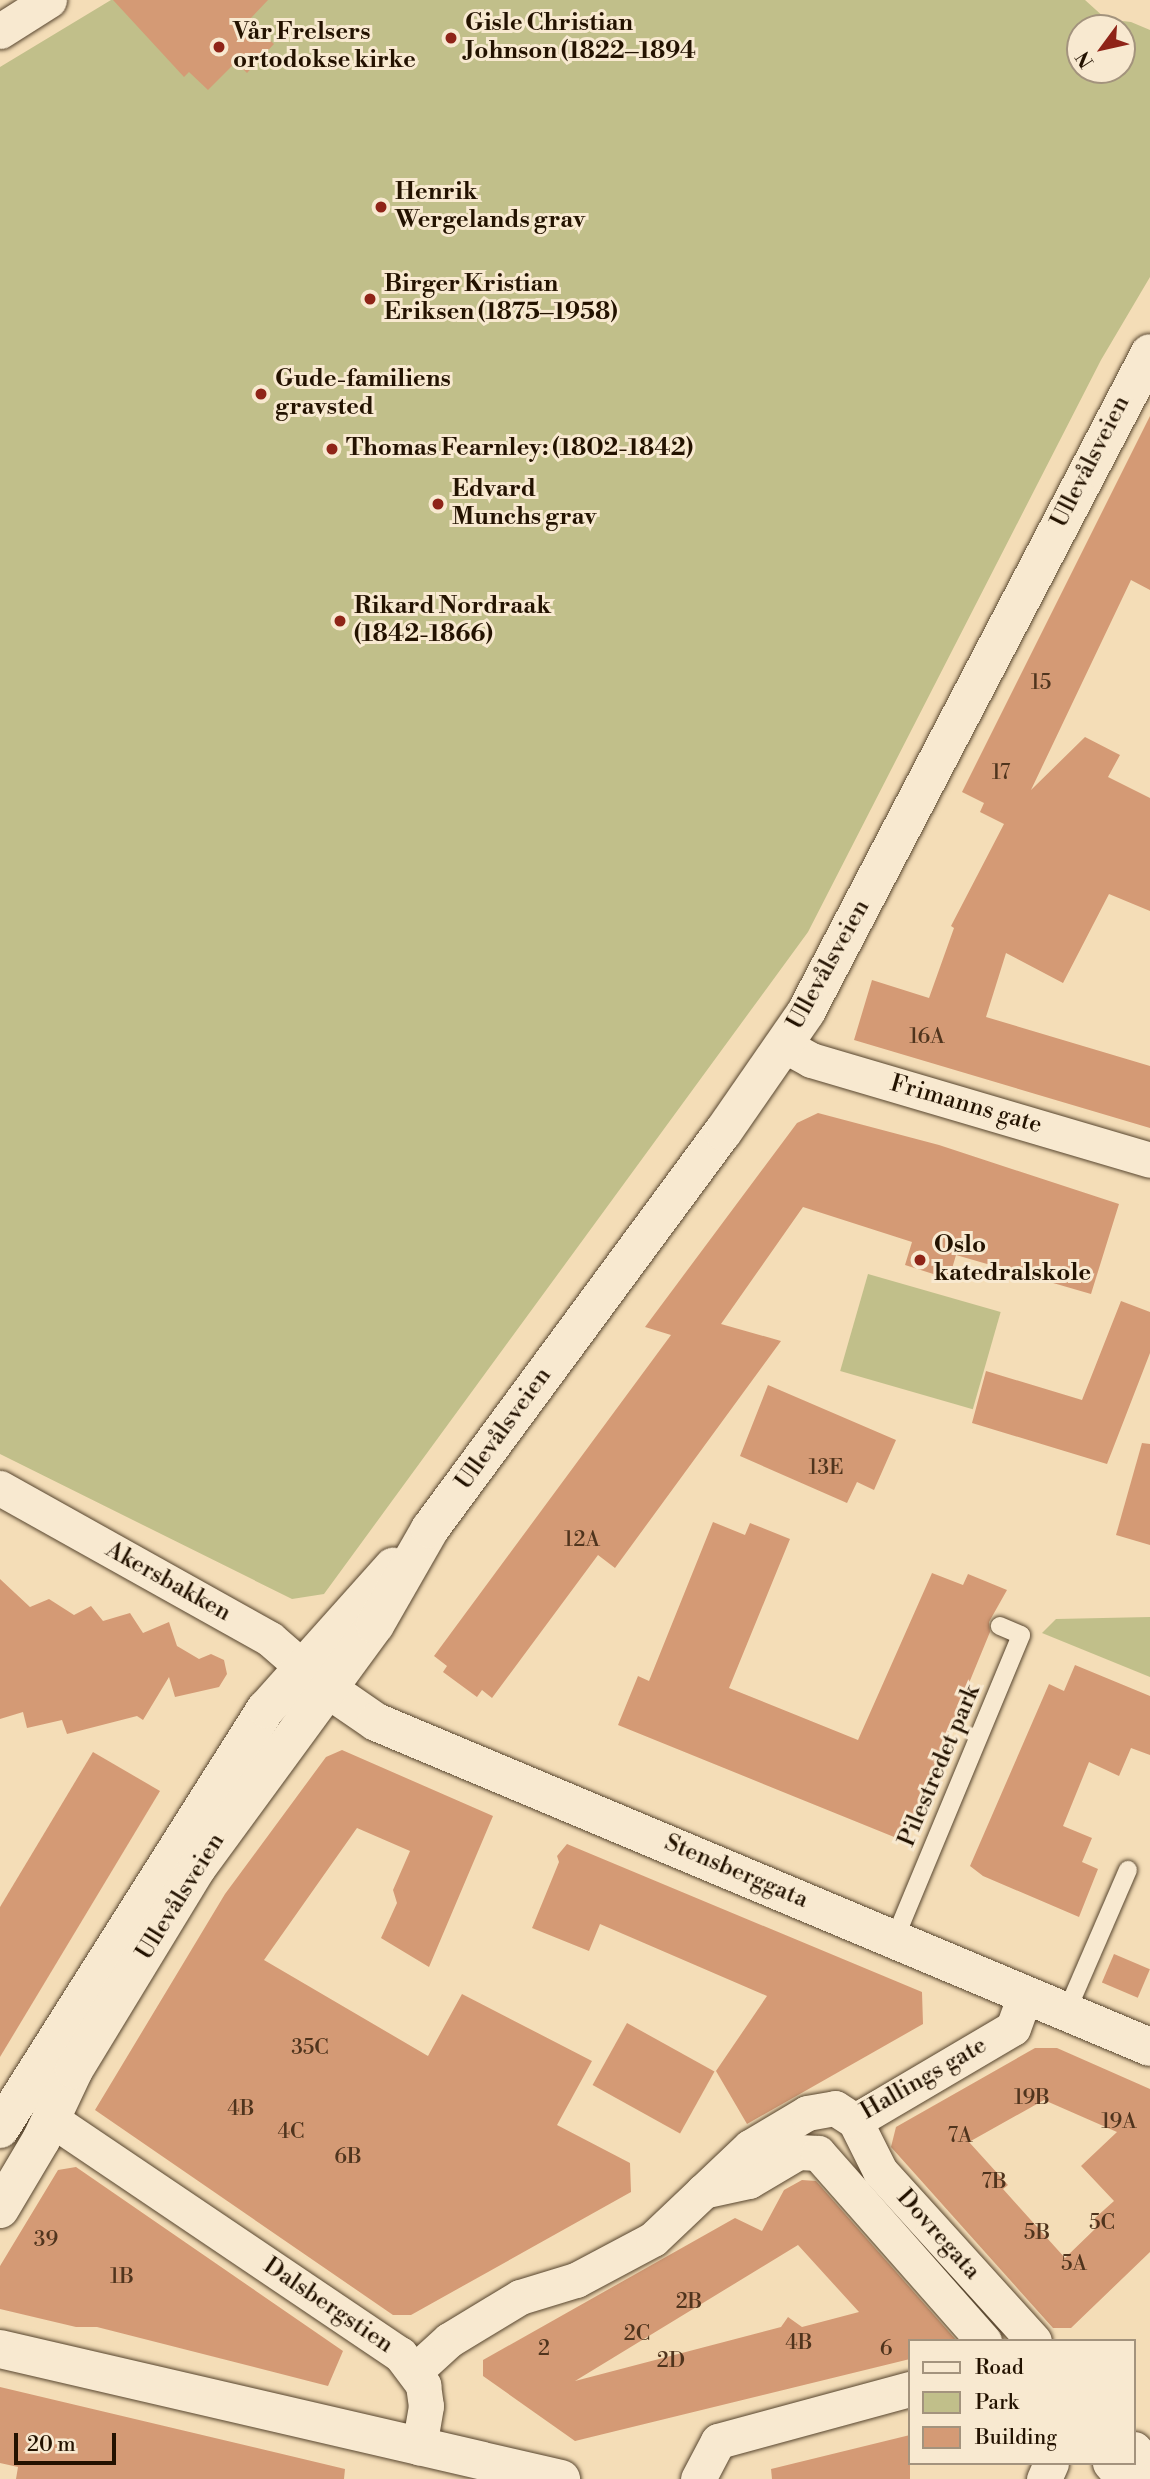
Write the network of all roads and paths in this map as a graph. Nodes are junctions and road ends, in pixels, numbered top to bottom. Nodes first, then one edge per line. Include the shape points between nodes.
1 (49, 0) edge
2 (0, 31) edge
3 (1150, 353) edge
4 (1138, 400) edge
5 (784, 1045) junction
6 (1150, 1160) edge
7 (0, 1488) edge
8 (1000, 1626) dead end
9 (314, 1677) junction
10 (1128, 1870) dead end
11 (895, 1938) junction
12 (1025, 1995) junction
13 (1066, 2013) junction
14 (1150, 2047) edge
15 (10, 2092) edge
16 (51, 2119) junction
17 (855, 2121) junction
18 (0, 2129) edge
19 (702, 2191) junction
20 (0, 2209) edge
21 (982, 2339) edge
22 (1032, 2339) edge
23 (0, 2348) edge
24 (415, 2371) junction
25 (908, 2390) edge
26 (419, 2447) junction
27 (1136, 2451) edge
28 (1112, 2465) edge
29 (1150, 2466) edge
30 (561, 2479) edge
31 (698, 2479) edge
32 (1124, 2479) edge

1 - 2 street
3 - 4 main road, Ullevålsveien
4 - 5 main road, Ullevålsveien via 831,968
5 - 6 street, Frimanns gate via 811,1060
5 - 9 main road, Ullevålsveien via 430,1529 375,1625
7 - 9 street, Akersbakken via 270,1639
8 - 11 lane, Pilestredet park via 1021,1634
9 - 11 main road, Stensberggata via 376,1722
9 - 15 main road, Ullevålsveien via 266,1709
9 - 16 main road, Ullevålsveien via 74,2070
10 - 13 lane
11 - 12 main road, Stensberggata
12 - 13 main road, Stensberggata
12 - 17 street, Hallings gate via 1013,2028
13 - 14 main road, Stensberggata
15 - 18 main road, Ullevålsveien
16 - 20 main road, Ullevålsveien
16 - 24 street, Dalsbergstien via 371,2334
17 - 19 street, Hallings gate via 835,2108 807,2113 750,2147
17 - 22 street, Dovregata via 880,2171
19 - 21 street, Dovregata via 749,2181 798,2152 818,2153
19 - 24 street, Hallings gate via 653,2239 576,2280 520,2297 449,2340
23 - 26 main road
24 - 26 street, Dalsbergstien via 426,2406
25 - 31 street via 718,2441
26 - 30 main road
27 - 29 street
28 - 32 street

